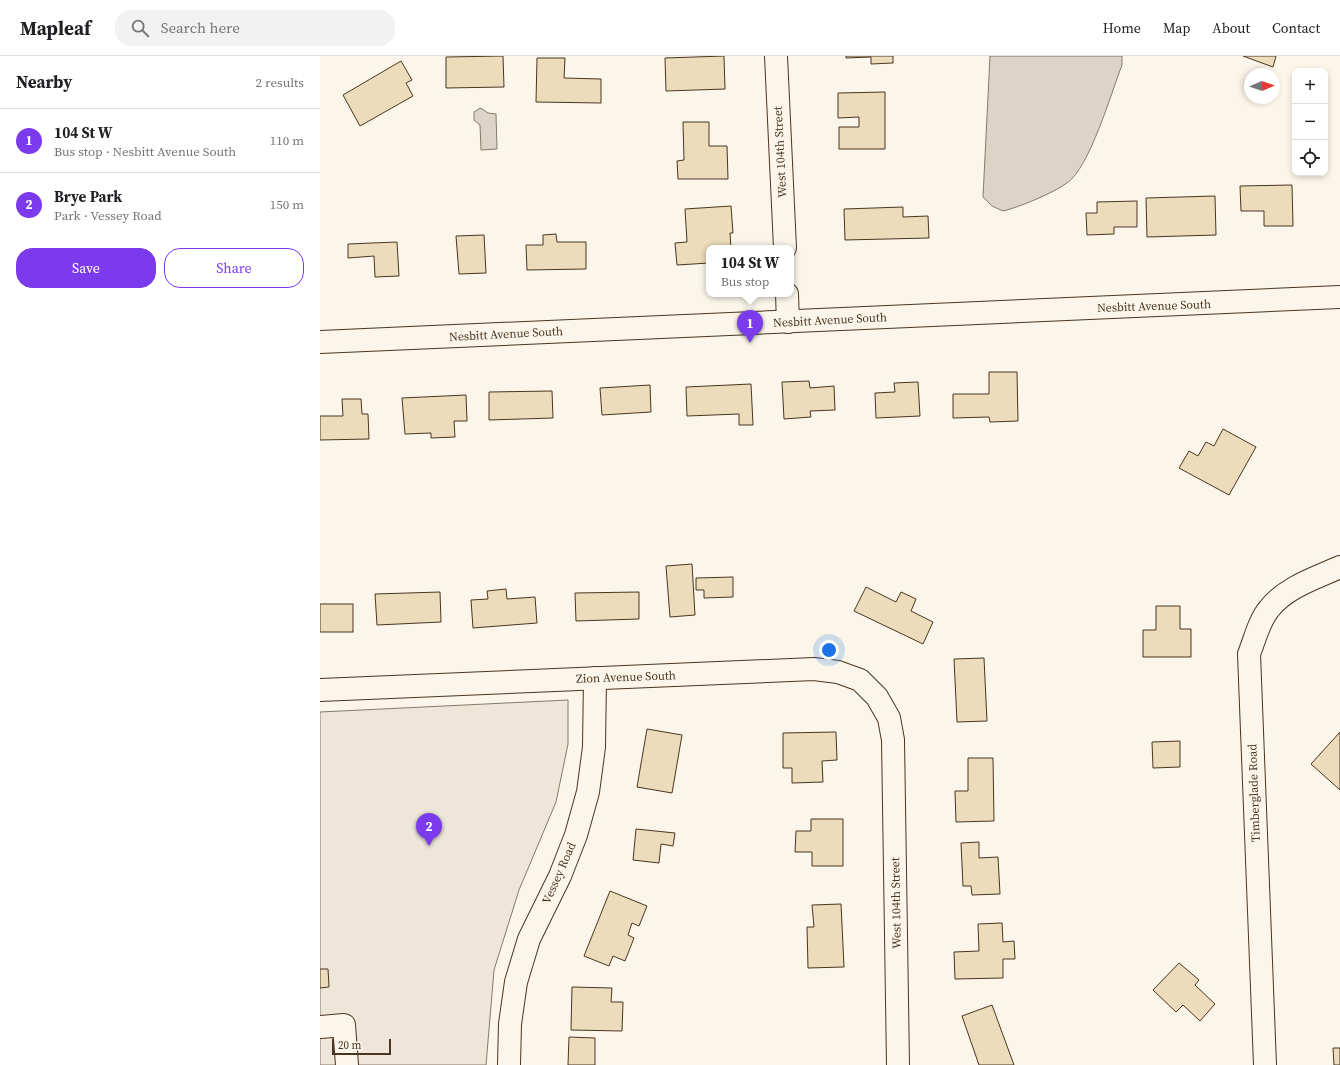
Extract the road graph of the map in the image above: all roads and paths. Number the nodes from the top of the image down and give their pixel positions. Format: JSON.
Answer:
{"nodes":[{"id":1,"x":776,"y":56,"type":"edge"},
{"id":2,"x":785,"y":245,"type":"edge"},
{"id":3,"x":787,"y":297,"type":"edge"},
{"id":4,"x":1340,"y":298,"type":"edge"},
{"id":5,"x":788,"y":322,"type":"junction"},
{"id":6,"x":320,"y":342,"type":"edge"},
{"id":7,"x":1340,"y":567,"type":"edge"},
{"id":8,"x":595,"y":678,"type":"junction"},
{"id":9,"x":320,"y":690,"type":"edge"},
{"id":10,"x":893,"y":740,"type":"joint"},
{"id":11,"x":320,"y":1027,"type":"edge"},
{"id":12,"x":347,"y":1065,"type":"edge"},
{"id":13,"x":509,"y":1065,"type":"edge"},
{"id":14,"x":898,"y":1065,"type":"edge"},
{"id":15,"x":1266,"y":1065,"type":"edge"}],
"edges":[{"from":1,"to":2,"type":"street","name":"West 104th Street"},
{"from":3,"to":5,"type":"street"},
{"from":4,"to":5,"type":"street","name":"Nesbitt Avenue South"},
{"from":5,"to":6,"type":"street","name":"Nesbitt Avenue South"},
{"from":7,"to":15,"type":"street","name":"Timberglade Road"},
{"from":8,"to":9,"type":"street","name":"Zion Avenue South"},
{"from":8,"to":10,"type":"street","name":"Zion Avenue South"},
{"from":8,"to":13,"type":"street","name":"Vessey Road"},
{"from":10,"to":14,"type":"street","name":"West 104th Street"},
{"from":11,"to":12,"type":"street"}]}
